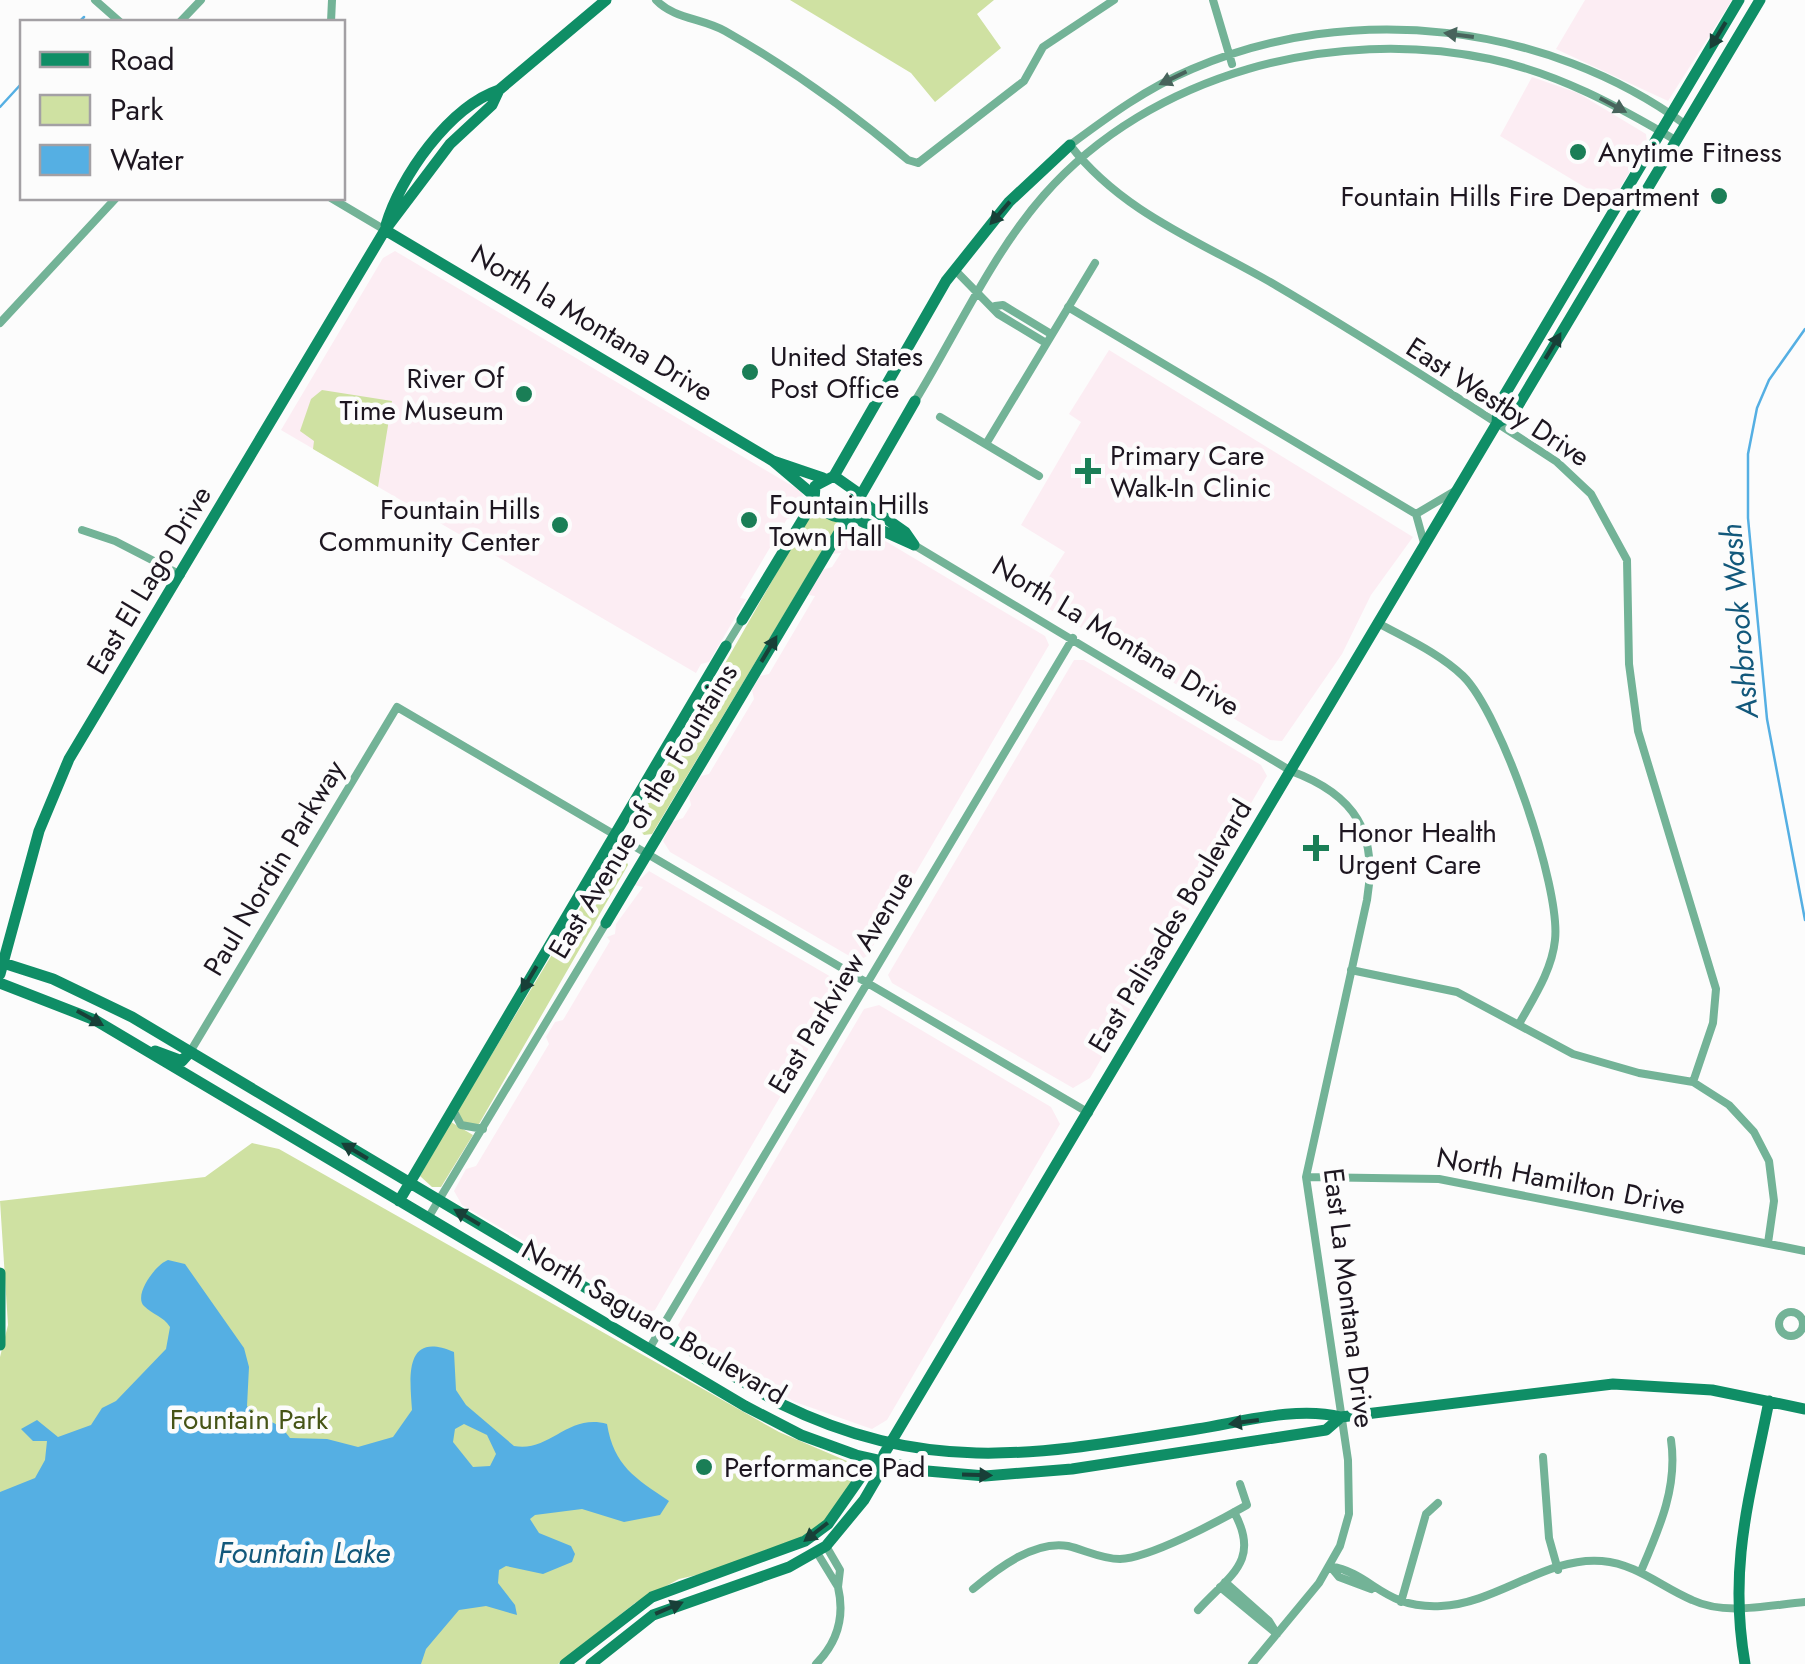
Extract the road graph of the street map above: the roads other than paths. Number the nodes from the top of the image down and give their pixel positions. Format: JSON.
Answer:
{"nodes":[{"id":1,"x":95,"y":0,"type":"edge"},
{"id":2,"x":201,"y":0,"type":"edge"},
{"id":3,"x":606,"y":0,"type":"edge"},
{"id":4,"x":656,"y":0,"type":"edge"},
{"id":5,"x":676,"y":0,"type":"edge"},
{"id":6,"x":1114,"y":0,"type":"edge"},
{"id":7,"x":1213,"y":0,"type":"edge"},
{"id":8,"x":1739,"y":0,"type":"edge"},
{"id":9,"x":1760,"y":0,"type":"edge"},
{"id":10,"x":681,"y":13,"type":"junction"},
{"id":11,"x":118,"y":20,"type":"edge"},
{"id":12,"x":182,"y":20,"type":"edge"},
{"id":13,"x":1380,"y":30,"type":"junction"},
{"id":14,"x":1379,"y":50,"type":"junction"},
{"id":15,"x":1231,"y":60,"type":"junction"},
{"id":16,"x":1670,"y":114,"type":"junction"},
{"id":17,"x":1686,"y":126,"type":"junction"},
{"id":18,"x":1661,"y":132,"type":"junction"},
{"id":19,"x":1677,"y":141,"type":"junction"},
{"id":20,"x":1070,"y":145,"type":"junction"},
{"id":21,"x":1082,"y":160,"type":"junction"},
{"id":22,"x":114,"y":200,"type":"edge"},
{"id":23,"x":334,"y":200,"type":"edge"},
{"id":24,"x":385,"y":230,"type":"junction"},
{"id":25,"x":1095,"y":263,"type":"dead end"},
{"id":26,"x":955,"y":270,"type":"junction"},
{"id":27,"x":979,"y":294,"type":"junction"},
{"id":28,"x":1068,"y":307,"type":"junction"},
{"id":29,"x":0,"y":323,"type":"edge"},
{"id":30,"x":1048,"y":338,"type":"junction"},
{"id":31,"x":915,"y":401,"type":"joint"},
{"id":32,"x":940,"y":417,"type":"dead end"},
{"id":33,"x":1497,"y":423,"type":"junction"},
{"id":34,"x":986,"y":444,"type":"junction"},
{"id":35,"x":773,"y":461,"type":"junction"},
{"id":36,"x":1039,"y":476,"type":"dead end"},
{"id":37,"x":828,"y":477,"type":"junction"},
{"id":38,"x":1458,"y":489,"type":"junction"},
{"id":39,"x":814,"y":498,"type":"junction"},
{"id":40,"x":861,"y":498,"type":"junction"},
{"id":41,"x":1416,"y":514,"type":"junction"},
{"id":42,"x":849,"y":518,"type":"junction"},
{"id":43,"x":82,"y":530,"type":"dead end"},
{"id":44,"x":914,"y":545,"type":"junction"},
{"id":45,"x":1425,"y":546,"type":"junction"},
{"id":46,"x":181,"y":575,"type":"junction"},
{"id":47,"x":742,"y":620,"type":"joint"},
{"id":48,"x":1378,"y":624,"type":"junction"},
{"id":49,"x":1073,"y":638,"type":"junction"},
{"id":50,"x":726,"y":646,"type":"joint"},
{"id":51,"x":1291,"y":771,"type":"junction"},
{"id":52,"x":616,"y":835,"type":"junction"},
{"id":53,"x":647,"y":854,"type":"junction"},
{"id":54,"x":606,"y":922,"type":"joint"},
{"id":55,"x":1,"y":966,"type":"edge"},
{"id":56,"x":1351,"y":970,"type":"junction"},
{"id":57,"x":867,"y":982,"type":"junction"},
{"id":58,"x":0,"y":986,"type":"edge"},
{"id":59,"x":0,"y":1000,"type":"edge"},
{"id":60,"x":1519,"y":1024,"type":"junction"},
{"id":61,"x":142,"y":1047,"type":"junction"},
{"id":62,"x":190,"y":1052,"type":"junction"},
{"id":63,"x":1692,"y":1082,"type":"junction"},
{"id":64,"x":453,"y":1106,"type":"junction"},
{"id":65,"x":1089,"y":1114,"type":"junction"},
{"id":66,"x":483,"y":1128,"type":"junction"},
{"id":67,"x":1306,"y":1177,"type":"junction"},
{"id":68,"x":409,"y":1184,"type":"junction"},
{"id":69,"x":439,"y":1200,"type":"junction"},
{"id":70,"x":399,"y":1201,"type":"junction"},
{"id":71,"x":428,"y":1218,"type":"junction"},
{"id":72,"x":1768,"y":1243,"type":"junction"},
{"id":73,"x":1805,"y":1251,"type":"edge"},
{"id":74,"x":0,"y":1273,"type":"edge"},
{"id":75,"x":659,"y":1331,"type":"junction"},
{"id":76,"x":0,"y":1344,"type":"edge"},
{"id":77,"x":648,"y":1349,"type":"junction"},
{"id":78,"x":1769,"y":1401,"type":"junction"},
{"id":79,"x":1805,"y":1408,"type":"edge"},
{"id":80,"x":1340,"y":1417,"type":"junction"},
{"id":81,"x":1671,"y":1440,"type":"dead end"},
{"id":82,"x":885,"y":1453,"type":"junction"},
{"id":83,"x":1543,"y":1457,"type":"dead end"},
{"id":84,"x":1240,"y":1484,"type":"dead end"},
{"id":85,"x":1438,"y":1503,"type":"dead end"},
{"id":86,"x":1234,"y":1512,"type":"junction"},
{"id":87,"x":821,"y":1549,"type":"junction"},
{"id":88,"x":1330,"y":1566,"type":"junction"},
{"id":89,"x":1558,"y":1570,"type":"junction"},
{"id":90,"x":1641,"y":1571,"type":"junction"},
{"id":91,"x":1223,"y":1584,"type":"junction"},
{"id":92,"x":972,"y":1589,"type":"dead end"},
{"id":93,"x":1400,"y":1602,"type":"junction"},
{"id":94,"x":1805,"y":1602,"type":"edge"},
{"id":95,"x":1737,"y":1608,"type":"junction"},
{"id":96,"x":1198,"y":1610,"type":"dead end"},
{"id":97,"x":1276,"y":1634,"type":"junction"},
{"id":98,"x":565,"y":1664,"type":"edge"},
{"id":99,"x":590,"y":1664,"type":"edge"},
{"id":100,"x":816,"y":1664,"type":"edge"},
{"id":101,"x":1252,"y":1664,"type":"edge"},
{"id":102,"x":1745,"y":1664,"type":"edge"}],
"edges":[{"from":1,"to":11,"type":"street"},
{"from":2,"to":12,"type":"street"},
{"from":3,"to":24,"type":"street","name":"East El Lago Drive"},
{"from":4,"to":10,"type":"street"},
{"from":5,"to":10,"type":"street"},
{"from":6,"to":10,"type":"street"},
{"from":7,"to":15,"type":"street"},
{"from":8,"to":16,"type":"street","name":"East Palisades Boulevard","one_way":true},
{"from":9,"to":17,"type":"street","name":"East Palisades Boulevard"},
{"from":13,"to":14,"type":"street"},
{"from":13,"to":15,"type":"street"},
{"from":16,"to":13,"type":"street","one_way":true},
{"from":14,"to":18,"type":"street","one_way":true},
{"from":14,"to":21,"type":"street"},
{"from":15,"to":20,"type":"street","one_way":true},
{"from":16,"to":17,"type":"street"},
{"from":16,"to":18,"type":"street","name":"East Palisades Boulevard"},
{"from":17,"to":19,"type":"street","name":"East Palisades Boulevard"},
{"from":18,"to":19,"type":"street"},
{"from":18,"to":33,"type":"street","name":"East Palisades Boulevard"},
{"from":33,"to":19,"type":"street","name":"East Palisades Boulevard","one_way":true},
{"from":20,"to":21,"type":"street","name":"East Westby Drive"},
{"from":20,"to":26,"type":"street","one_way":true},
{"from":21,"to":27,"type":"street"},
{"from":21,"to":33,"type":"street","name":"East Westby Drive"},
{"from":22,"to":29,"type":"street"},
{"from":23,"to":24,"type":"street"},
{"from":24,"to":35,"type":"street","name":"North la Montana Drive"},
{"from":24,"to":46,"type":"street","name":"East El Lago Drive"},
{"from":25,"to":28,"type":"street"},
{"from":26,"to":27,"type":"street"},
{"from":26,"to":37,"type":"street"},
{"from":27,"to":30,"type":"street"},
{"from":27,"to":31,"type":"street"},
{"from":28,"to":30,"type":"street"},
{"from":28,"to":41,"type":"street"},
{"from":30,"to":34,"type":"street"},
{"from":31,"to":40,"type":"street"},
{"from":32,"to":34,"type":"street"},
{"from":33,"to":38,"type":"street","name":"East Palisades Boulevard"},
{"from":33,"to":63,"type":"street","name":"East Westby Drive"},
{"from":34,"to":36,"type":"street"},
{"from":35,"to":37,"type":"street"},
{"from":35,"to":39,"type":"street"},
{"from":37,"to":39,"type":"street","name":"East Avenue of the Fountains"},
{"from":37,"to":40,"type":"street","name":"North La Montana Drive"},
{"from":38,"to":41,"type":"street"},
{"from":38,"to":45,"type":"street","name":"East Palisades Boulevard"},
{"from":39,"to":42,"type":"street","name":"North La Montana Drive"},
{"from":39,"to":47,"type":"street","name":"East Avenue of the Fountains"},
{"from":40,"to":42,"type":"street","name":"East Avenue of the Fountains"},
{"from":40,"to":44,"type":"street","name":"North La Montana Drive"},
{"from":41,"to":45,"type":"street"},
{"from":42,"to":44,"type":"street","name":"North La Montana Drive"},
{"from":53,"to":42,"type":"street","name":"East Avenue of the Fountains","one_way":true},
{"from":43,"to":46,"type":"street"},
{"from":44,"to":49,"type":"street","name":"North La Montana Drive"},
{"from":45,"to":48,"type":"street","name":"East Palisades Boulevard"},
{"from":46,"to":55,"type":"street","name":"East El Lago Drive"},
{"from":47,"to":50,"type":"street","name":"East Avenue of the Fountains"},
{"from":48,"to":51,"type":"street","name":"East Palisades Boulevard"},
{"from":48,"to":60,"type":"street"},
{"from":49,"to":51,"type":"street","name":"North La Montana Drive"},
{"from":49,"to":57,"type":"street","name":"East Parkview Avenue"},
{"from":50,"to":52,"type":"street","name":"East Avenue of the Fountains"},
{"from":51,"to":56,"type":"street","name":"East La Montana Drive"},
{"from":51,"to":65,"type":"street","name":"East Palisades Boulevard"},
{"from":52,"to":53,"type":"street"},
{"from":52,"to":62,"type":"street","name":"Paul Nordin Parkway"},
{"from":52,"to":64,"type":"street","name":"East Avenue of the Fountains","one_way":true},
{"from":53,"to":54,"type":"street","name":"East Avenue of the Fountains"},
{"from":53,"to":57,"type":"street"},
{"from":54,"to":66,"type":"street","name":"East Avenue of the Fountains"},
{"from":55,"to":62,"type":"street","name":"North Saguaro Boulevard"},
{"from":56,"to":60,"type":"street"},
{"from":56,"to":67,"type":"street","name":"East La Montana Drive"},
{"from":57,"to":65,"type":"street"},
{"from":57,"to":75,"type":"street","name":"East Parkview Avenue"},
{"from":58,"to":59,"type":"street"},
{"from":58,"to":61,"type":"street","name":"North Saguaro Boulevard","one_way":true},
{"from":60,"to":63,"type":"street"},
{"from":61,"to":62,"type":"street"},
{"from":61,"to":70,"type":"street","name":"North Saguaro Boulevard"},
{"from":68,"to":62,"type":"street","name":"North Saguaro Boulevard","one_way":true},
{"from":63,"to":72,"type":"street"},
{"from":64,"to":66,"type":"street"},
{"from":64,"to":68,"type":"street","name":"East Avenue of the Fountains"},
{"from":65,"to":82,"type":"street","name":"East Palisades Boulevard"},
{"from":66,"to":69,"type":"street","name":"East Avenue of the Fountains"},
{"from":67,"to":72,"type":"street","name":"North Hamilton Drive"},
{"from":67,"to":80,"type":"street","name":"East La Montana Drive"},
{"from":68,"to":69,"type":"street","name":"North Saguaro Boulevard"},
{"from":68,"to":70,"type":"street","name":"East Avenue of the Fountains"},
{"from":69,"to":71,"type":"street","name":"East Avenue of the Fountains"},
{"from":75,"to":69,"type":"street","name":"North Saguaro Boulevard","one_way":true},
{"from":70,"to":71,"type":"street","name":"North Saguaro Boulevard"},
{"from":71,"to":77,"type":"street","name":"North Saguaro Boulevard"},
{"from":72,"to":73,"type":"street","name":"North Hamilton Drive"},
{"from":74,"to":76,"type":"street"},
{"from":75,"to":77,"type":"street","name":"East Parkview Avenue"},
{"from":75,"to":82,"type":"street","name":"North Saguaro Boulevard"},
{"from":77,"to":82,"type":"street","name":"North Saguaro Boulevard"},
{"from":78,"to":79,"type":"street","name":"North Saguaro Boulevard"},
{"from":78,"to":80,"type":"street","name":"North Saguaro Boulevard"},
{"from":78,"to":95,"type":"street"},
{"from":80,"to":82,"type":"street","name":"North Saguaro Boulevard","one_way":true},
{"from":82,"to":80,"type":"street","name":"North Saguaro Boulevard","one_way":true},
{"from":80,"to":88,"type":"street","name":"East La Montana Drive"},
{"from":81,"to":90,"type":"street"},
{"from":82,"to":87,"type":"street"},
{"from":82,"to":98,"type":"street","one_way":true},
{"from":83,"to":89,"type":"street"},
{"from":84,"to":86,"type":"street"},
{"from":85,"to":93,"type":"street"},
{"from":86,"to":91,"type":"street"},
{"from":86,"to":92,"type":"street"},
{"from":99,"to":87,"type":"street","one_way":true},
{"from":87,"to":100,"type":"street"},
{"from":88,"to":93,"type":"street"},
{"from":88,"to":97,"type":"street","name":"East La Montana Drive"},
{"from":89,"to":90,"type":"street"},
{"from":89,"to":93,"type":"street"},
{"from":90,"to":95,"type":"street"},
{"from":91,"to":96,"type":"street"},
{"from":91,"to":97,"type":"street"},
{"from":94,"to":95,"type":"street"},
{"from":95,"to":102,"type":"street"},
{"from":97,"to":101,"type":"street","name":"East La Montana Drive"}]}
